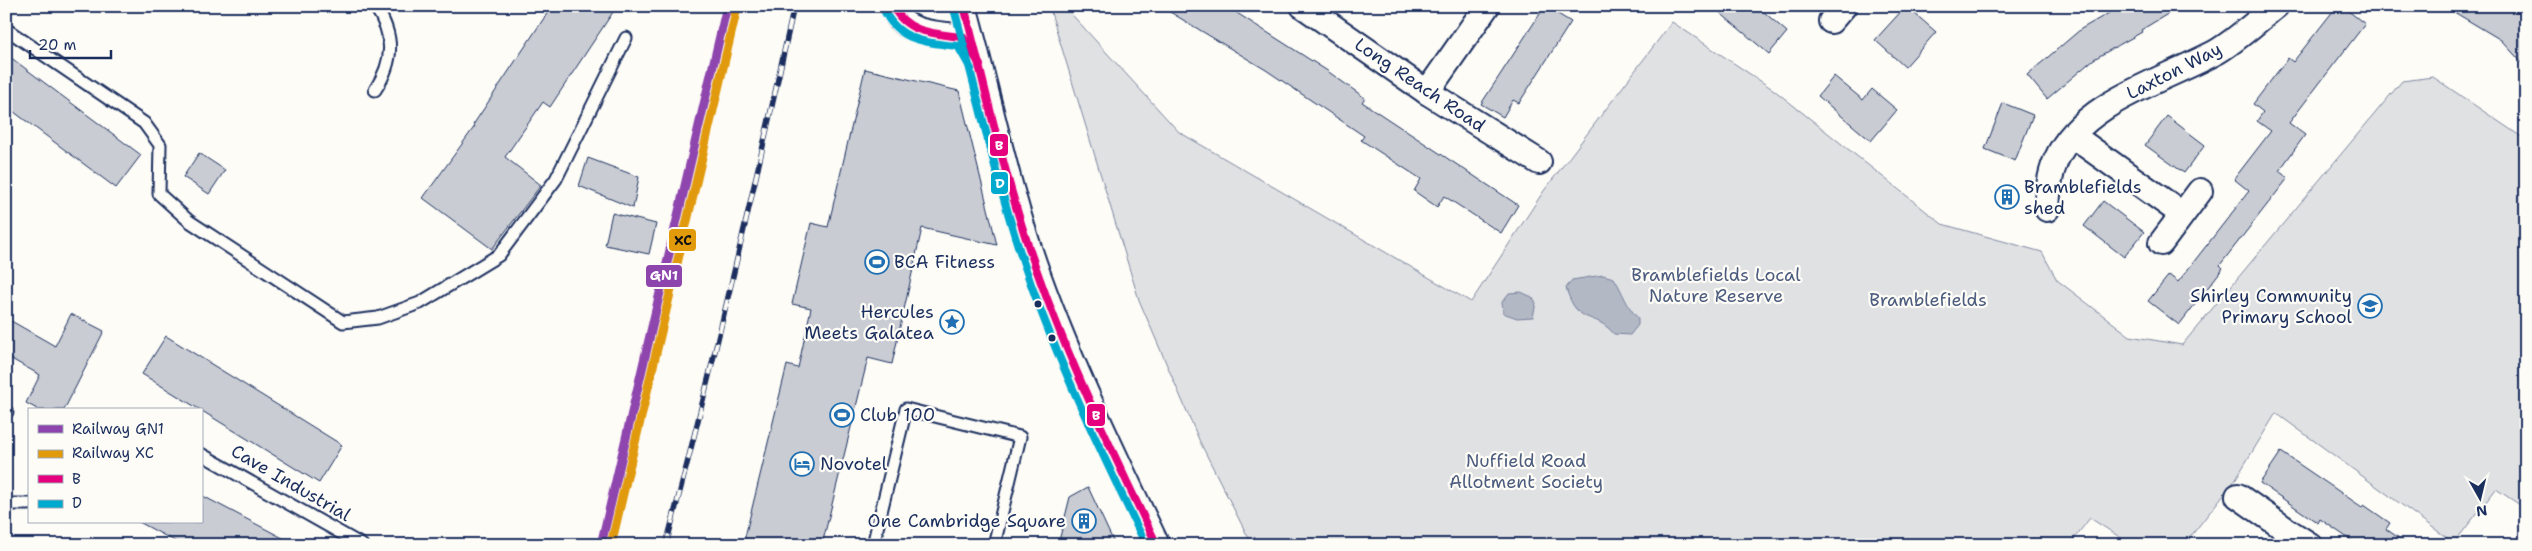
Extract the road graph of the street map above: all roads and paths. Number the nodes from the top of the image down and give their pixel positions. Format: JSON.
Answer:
{"nodes":[{"id":1,"x":375,"y":6,"type":"edge"},
{"id":2,"x":893,"y":6,"type":"edge"},
{"id":3,"x":959,"y":6,"type":"edge"},
{"id":4,"x":964,"y":6,"type":"edge"},
{"id":5,"x":1303,"y":6,"type":"edge"},
{"id":6,"x":1487,"y":6,"type":"edge"},
{"id":7,"x":2276,"y":6,"type":"edge"},
{"id":8,"x":6,"y":29,"type":"edge"},
{"id":9,"x":930,"y":32,"type":"junction"},
{"id":10,"x":626,"y":38,"type":"dead end"},
{"id":11,"x":980,"y":65,"type":"junction"},
{"id":12,"x":375,"y":90,"type":"dead end"},
{"id":13,"x":1427,"y":92,"type":"junction"},
{"id":14,"x":2073,"y":136,"type":"junction"},
{"id":15,"x":1539,"y":162,"type":"dead end"},
{"id":16,"x":2200,"y":190,"type":"dead end"},
{"id":17,"x":2047,"y":209,"type":"dead end"},
{"id":18,"x":2182,"y":214,"type":"junction"},
{"id":19,"x":2160,"y":243,"type":"dead end"},
{"id":20,"x":202,"y":455,"type":"edge"},
{"id":21,"x":2238,"y":496,"type":"dead end"},
{"id":22,"x":6,"y":504,"type":"edge"},
{"id":23,"x":28,"y":504,"type":"edge"},
{"id":24,"x":2286,"y":538,"type":"edge"},
{"id":25,"x":362,"y":545,"type":"edge"},
{"id":26,"x":874,"y":545,"type":"edge"},
{"id":27,"x":994,"y":545,"type":"edge"},
{"id":28,"x":1157,"y":545,"type":"edge"},
{"id":29,"x":2310,"y":545,"type":"edge"}],
"edges":[{"from":1,"to":12,"type":"lane"},
{"from":2,"to":9,"type":"street"},
{"from":3,"to":9,"type":"street"},
{"from":4,"to":11,"type":"street"},
{"from":5,"to":13,"type":"street","name":"Long Reach Road"},
{"from":6,"to":13,"type":"street"},
{"from":7,"to":14,"type":"street","name":"Laxton Way"},
{"from":8,"to":10,"type":"lane"},
{"from":9,"to":11,"type":"street"},
{"from":11,"to":28,"type":"street"},
{"from":13,"to":15,"type":"street","name":"Long Reach Road"},
{"from":14,"to":17,"type":"street","name":"Laxton Way"},
{"from":14,"to":18,"type":"street"},
{"from":16,"to":18,"type":"street"},
{"from":18,"to":19,"type":"street"},
{"from":20,"to":25,"type":"lane","name":"Cave Industrial"},
{"from":21,"to":24,"type":"street"},
{"from":22,"to":23,"type":"lane"},
{"from":24,"to":29,"type":"street"},
{"from":26,"to":27,"type":"lane"}]}
